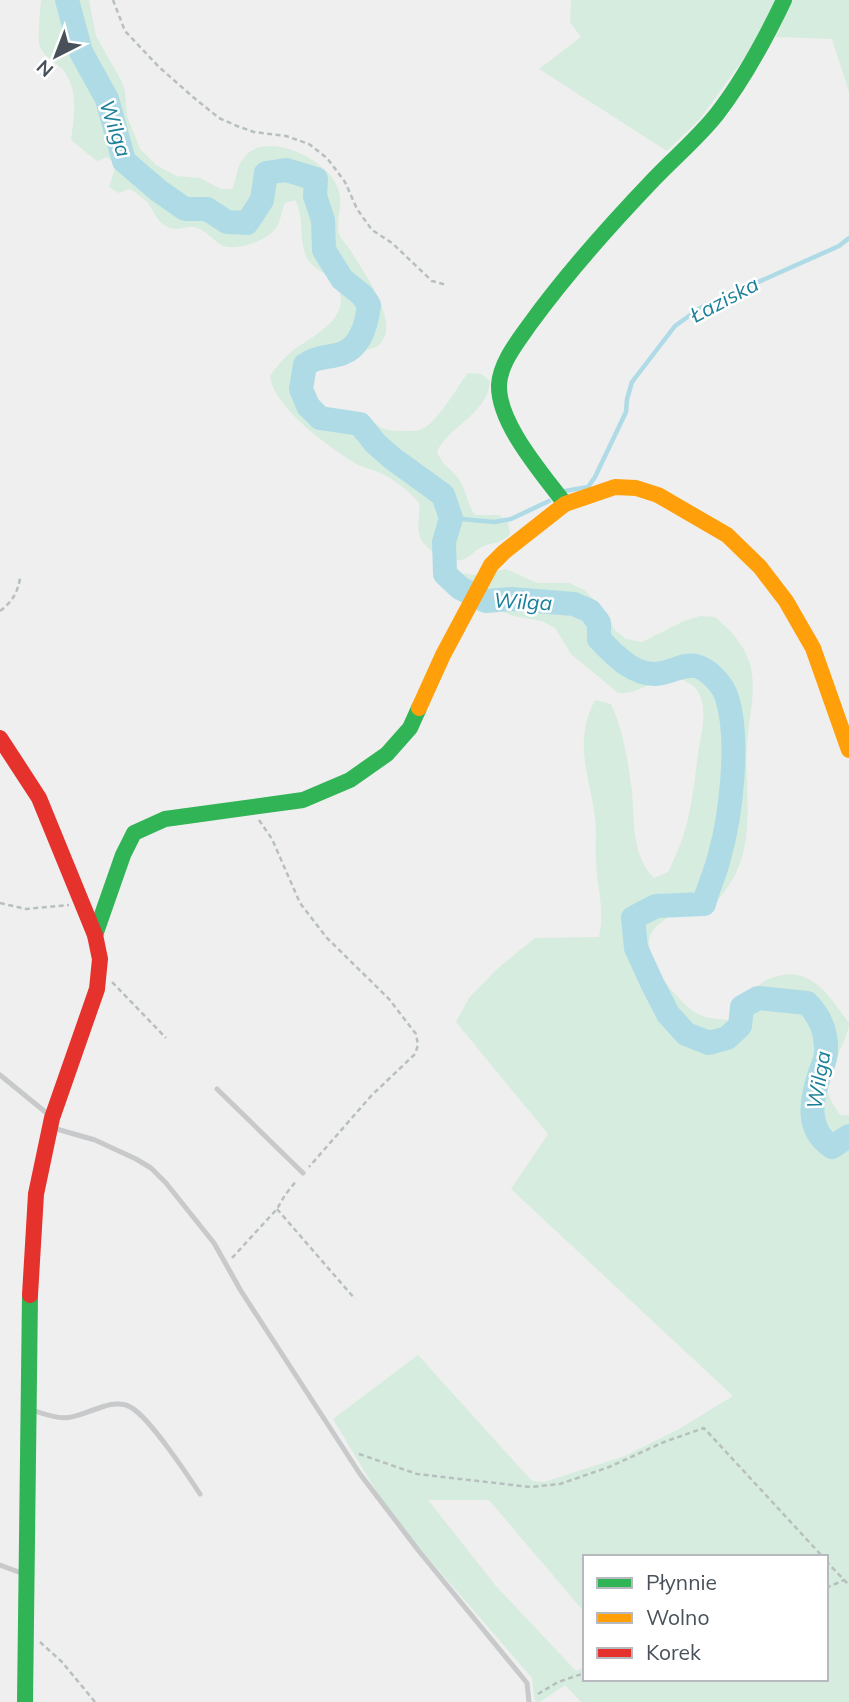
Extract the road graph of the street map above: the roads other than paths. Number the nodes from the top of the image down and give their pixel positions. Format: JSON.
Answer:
{"nodes":[{"id":1,"x":784,"y":0,"type":"edge"},
{"id":2,"x":565,"y":504,"type":"junction"},
{"id":3,"x":0,"y":738,"type":"edge"},
{"id":4,"x":849,"y":750,"type":"edge"},
{"id":5,"x":96,"y":935,"type":"junction"},
{"id":6,"x":0,"y":1075,"type":"edge"},
{"id":7,"x":217,"y":1089,"type":"dead end"},
{"id":8,"x":51,"y":1123,"type":"junction"},
{"id":9,"x":303,"y":1173,"type":"road end"},
{"id":10,"x":29,"y":1409,"type":"junction"},
{"id":11,"x":200,"y":1494,"type":"dead end"},
{"id":12,"x":0,"y":1565,"type":"edge"},
{"id":13,"x":27,"y":1575,"type":"junction"},
{"id":14,"x":529,"y":1701,"type":"edge"},
{"id":15,"x":25,"y":1702,"type":"edge"}],
"edges":[{"from":1,"to":2,"type":"street"},
{"from":2,"to":4,"type":"street"},
{"from":2,"to":5,"type":"street"},
{"from":3,"to":5,"type":"street"},
{"from":5,"to":8,"type":"street"},
{"from":6,"to":8,"type":"lane"},
{"from":7,"to":9,"type":"lane"},
{"from":8,"to":10,"type":"street"},
{"from":8,"to":14,"type":"lane"},
{"from":10,"to":11,"type":"lane"},
{"from":10,"to":13,"type":"street"},
{"from":12,"to":13,"type":"lane"},
{"from":13,"to":15,"type":"street"}]}
